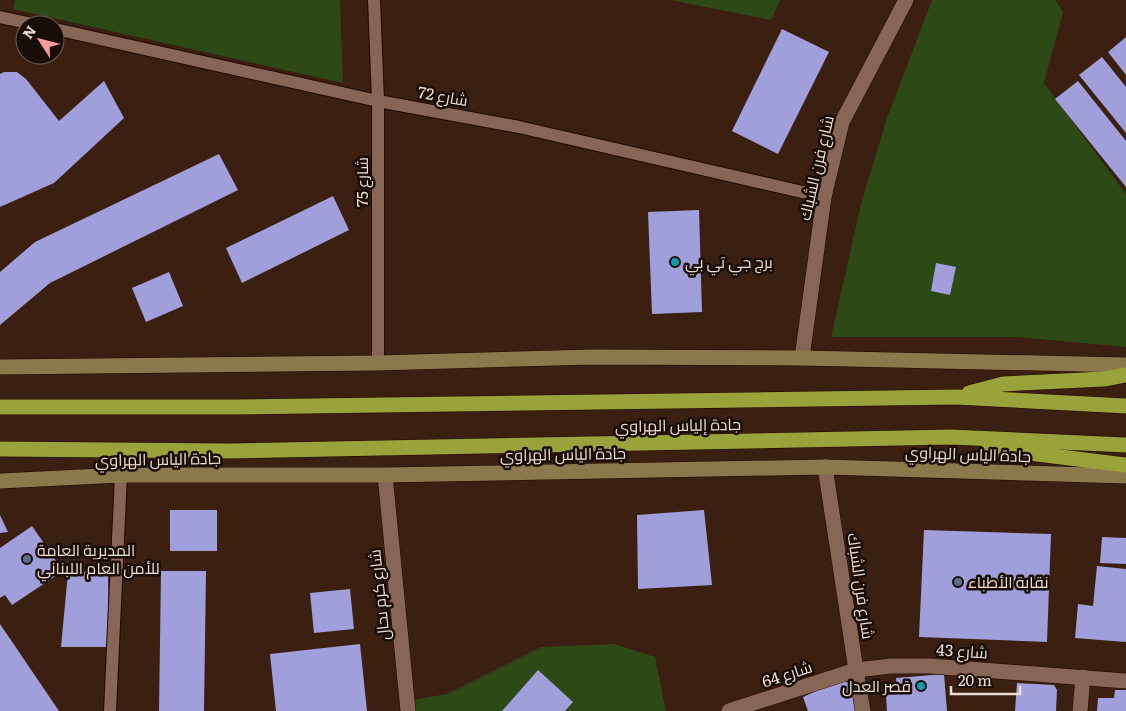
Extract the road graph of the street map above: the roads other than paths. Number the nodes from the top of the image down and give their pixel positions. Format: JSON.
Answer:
{"nodes":[{"id":1,"x":374,"y":0,"type":"edge"},
{"id":2,"x":906,"y":0,"type":"edge"},
{"id":3,"x":0,"y":17,"type":"edge"},
{"id":4,"x":15,"y":20,"type":"edge"},
{"id":5,"x":65,"y":31,"type":"edge"},
{"id":6,"x":378,"y":101,"type":"junction"},
{"id":7,"x":824,"y":197,"type":"junction"},
{"id":8,"x":802,"y":358,"type":"junction"},
{"id":9,"x":378,"y":363,"type":"junction"},
{"id":10,"x":1126,"y":365,"type":"edge"},
{"id":11,"x":0,"y":367,"type":"edge"},
{"id":12,"x":1126,"y":375,"type":"edge"},
{"id":13,"x":956,"y":397,"type":"junction"},
{"id":14,"x":0,"y":406,"type":"edge"},
{"id":15,"x":1126,"y":406,"type":"edge"},
{"id":16,"x":951,"y":437,"type":"junction"},
{"id":17,"x":1126,"y":445,"type":"edge"},
{"id":18,"x":0,"y":449,"type":"edge"},
{"id":19,"x":231,"y":450,"type":"joint"},
{"id":20,"x":1126,"y":465,"type":"edge"},
{"id":21,"x":825,"y":467,"type":"junction"},
{"id":22,"x":121,"y":475,"type":"junction"},
{"id":23,"x":385,"y":475,"type":"junction"},
{"id":24,"x":1126,"y":476,"type":"edge"},
{"id":25,"x":0,"y":481,"type":"edge"},
{"id":26,"x":856,"y":670,"type":"junction"},
{"id":27,"x":1082,"y":677,"type":"junction"},
{"id":28,"x":1126,"y":681,"type":"edge"},
{"id":29,"x":110,"y":711,"type":"edge"},
{"id":30,"x":408,"y":711,"type":"edge"},
{"id":31,"x":729,"y":711,"type":"edge"},
{"id":32,"x":864,"y":711,"type":"edge"},
{"id":33,"x":1080,"y":711,"type":"edge"}],
"edges":[{"from":1,"to":6,"type":"lane","name":"شارع 75"},
{"from":2,"to":7,"type":"street","name":"شارع فرن الشباك"},
{"from":3,"to":4,"type":"lane"},
{"from":5,"to":6,"type":"lane","name":"شارع 72"},
{"from":6,"to":7,"type":"lane","name":"شارع 72"},
{"from":6,"to":9,"type":"lane","name":"شارع 75"},
{"from":7,"to":8,"type":"street","name":"شارع فرن الشباك"},
{"from":8,"to":9,"type":"street"},
{"from":8,"to":10,"type":"street"},
{"from":9,"to":11,"type":"street"},
{"from":12,"to":13,"type":"highway"},
{"from":13,"to":14,"type":"highway","name":"جادة إلياس الهراوي"},
{"from":13,"to":15,"type":"highway","name":"جادة إلياس الهراوي"},
{"from":16,"to":17,"type":"highway","name":"جادة إلياس الهراوي"},
{"from":16,"to":19,"type":"highway","name":"جادة إلياس الهراوي"},
{"from":16,"to":20,"type":"highway"},
{"from":18,"to":19,"type":"highway","name":"جادة الياس الهراوي"},
{"from":21,"to":23,"type":"street","name":"جادة الياس الهراوي"},
{"from":21,"to":24,"type":"street","name":"جادة الياس الهراوي"},
{"from":21,"to":26,"type":"street","name":"شارع فرن الشباك"},
{"from":22,"to":23,"type":"street","name":"جادة الياس الهراوي"},
{"from":22,"to":25,"type":"street","name":"جادة الياس الهراوي"},
{"from":22,"to":29,"type":"lane"},
{"from":23,"to":30,"type":"street","name":"شارع كرم ىحال"},
{"from":26,"to":27,"type":"street","name":"شارع 43"},
{"from":26,"to":31,"type":"street","name":"شارع 64"},
{"from":26,"to":32,"type":"street","name":"شارع فرن الشباك"},
{"from":27,"to":28,"type":"street","name":"شارع 43"},
{"from":27,"to":33,"type":"street"}]}
